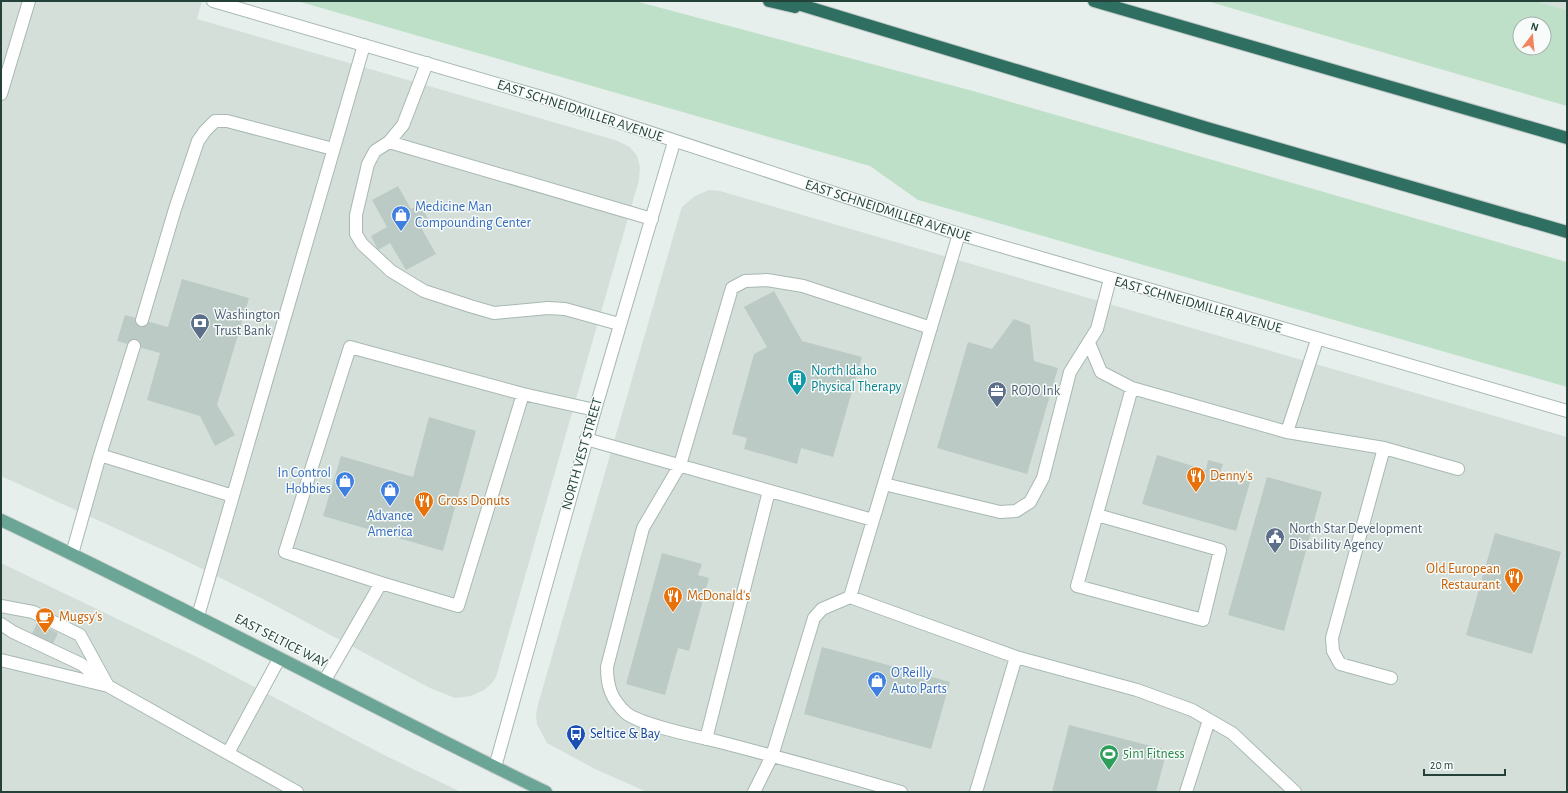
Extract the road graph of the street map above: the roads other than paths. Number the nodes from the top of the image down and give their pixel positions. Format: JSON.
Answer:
{"nodes":[{"id":1,"x":29,"y":1,"type":"edge"},
{"id":2,"x":212,"y":1,"type":"edge"},
{"id":3,"x":769,"y":1,"type":"edge"},
{"id":4,"x":788,"y":1,"type":"edge"},
{"id":5,"x":1094,"y":1,"type":"edge"},
{"id":6,"x":864,"y":22,"type":"junction"},
{"id":7,"x":364,"y":45,"type":"junction"},
{"id":8,"x":427,"y":63,"type":"junction"},
{"id":9,"x":1,"y":94,"type":"edge"},
{"id":10,"x":1567,"y":138,"type":"edge"},
{"id":11,"x":389,"y":142,"type":"junction"},
{"id":12,"x":674,"y":142,"type":"junction"},
{"id":13,"x":333,"y":149,"type":"junction"},
{"id":14,"x":652,"y":220,"type":"junction"},
{"id":15,"x":1567,"y":232,"type":"edge"},
{"id":16,"x":959,"y":234,"type":"junction"},
{"id":17,"x":1110,"y":279,"type":"junction"},
{"id":18,"x":142,"y":320,"type":"dead end"},
{"id":19,"x":619,"y":324,"type":"junction"},
{"id":20,"x":931,"y":328,"type":"junction"},
{"id":21,"x":1317,"y":340,"type":"junction"},
{"id":22,"x":1089,"y":343,"type":"junction"},
{"id":23,"x":134,"y":346,"type":"dead end"},
{"id":24,"x":1132,"y":388,"type":"junction"},
{"id":25,"x":523,"y":394,"type":"junction"},
{"id":26,"x":594,"y":410,"type":"junction"},
{"id":27,"x":1567,"y":411,"type":"edge"},
{"id":28,"x":1287,"y":432,"type":"junction"},
{"id":29,"x":586,"y":439,"type":"junction"},
{"id":30,"x":1384,"y":448,"type":"junction"},
{"id":31,"x":100,"y":455,"type":"junction"},
{"id":32,"x":680,"y":465,"type":"junction"},
{"id":33,"x":1458,"y":469,"type":"dead end"},
{"id":34,"x":884,"y":484,"type":"junction"},
{"id":35,"x":769,"y":491,"type":"junction"},
{"id":36,"x":233,"y":496,"type":"junction"},
{"id":37,"x":1097,"y":514,"type":"junction"},
{"id":38,"x":1,"y":520,"type":"edge"},
{"id":39,"x":873,"y":520,"type":"junction"},
{"id":40,"x":72,"y":554,"type":"junction"},
{"id":41,"x":381,"y":583,"type":"junction"},
{"id":42,"x":850,"y":597,"type":"junction"},
{"id":43,"x":1,"y":606,"type":"edge"},
{"id":44,"x":198,"y":616,"type":"junction"},
{"id":45,"x":1,"y":624,"type":"edge"},
{"id":46,"x":1016,"y":657,"type":"junction"},
{"id":47,"x":279,"y":659,"type":"junction"},
{"id":48,"x":1,"y":660,"type":"edge"},
{"id":49,"x":1391,"y":678,"type":"dead end"},
{"id":50,"x":325,"y":680,"type":"junction"},
{"id":51,"x":108,"y":686,"type":"junction"},
{"id":52,"x":1209,"y":720,"type":"junction"},
{"id":53,"x":706,"y":739,"type":"junction"},
{"id":54,"x":228,"y":753,"type":"junction"},
{"id":55,"x":772,"y":756,"type":"junction"},
{"id":56,"x":495,"y":767,"type":"junction"},
{"id":57,"x":298,"y":792,"type":"edge"},
{"id":58,"x":546,"y":792,"type":"edge"},
{"id":59,"x":754,"y":792,"type":"edge"},
{"id":60,"x":901,"y":792,"type":"edge"},
{"id":61,"x":976,"y":792,"type":"edge"},
{"id":62,"x":1186,"y":792,"type":"edge"},
{"id":63,"x":1295,"y":792,"type":"edge"}],
"edges":[{"from":1,"to":9,"type":"street"},
{"from":2,"to":7,"type":"street","name":"EAST SCHNEIDMILLER AVENUE"},
{"from":3,"to":6,"type":"highway"},
{"from":4,"to":6,"type":"highway"},
{"from":5,"to":10,"type":"highway"},
{"from":6,"to":15,"type":"highway"},
{"from":7,"to":8,"type":"street","name":"EAST SCHNEIDMILLER AVENUE"},
{"from":7,"to":13,"type":"street"},
{"from":8,"to":11,"type":"street"},
{"from":8,"to":12,"type":"street","name":"EAST SCHNEIDMILLER AVENUE"},
{"from":11,"to":14,"type":"street"},
{"from":11,"to":19,"type":"street"},
{"from":12,"to":14,"type":"street","name":"NORTH VEST STREET"},
{"from":12,"to":16,"type":"street","name":"EAST SCHNEIDMILLER AVENUE"},
{"from":13,"to":18,"type":"street"},
{"from":13,"to":36,"type":"street"},
{"from":14,"to":19,"type":"street","name":"NORTH VEST STREET"},
{"from":16,"to":17,"type":"street","name":"EAST SCHNEIDMILLER AVENUE"},
{"from":16,"to":20,"type":"street"},
{"from":17,"to":21,"type":"street","name":"EAST SCHNEIDMILLER AVENUE"},
{"from":17,"to":22,"type":"street"},
{"from":19,"to":26,"type":"street","name":"NORTH VEST STREET"},
{"from":20,"to":32,"type":"street"},
{"from":20,"to":34,"type":"street"},
{"from":21,"to":27,"type":"street","name":"EAST SCHNEIDMILLER AVENUE"},
{"from":21,"to":28,"type":"street"},
{"from":22,"to":24,"type":"street"},
{"from":22,"to":34,"type":"street"},
{"from":23,"to":31,"type":"street"},
{"from":24,"to":28,"type":"street"},
{"from":24,"to":37,"type":"street"},
{"from":25,"to":26,"type":"street"},
{"from":25,"to":41,"type":"street"},
{"from":25,"to":41,"type":"street"},
{"from":26,"to":29,"type":"street","name":"NORTH VEST STREET"},
{"from":28,"to":30,"type":"street"},
{"from":29,"to":32,"type":"street"},
{"from":29,"to":56,"type":"street","name":"NORTH VEST STREET"},
{"from":30,"to":33,"type":"street"},
{"from":30,"to":49,"type":"street"},
{"from":31,"to":36,"type":"street"},
{"from":31,"to":40,"type":"street"},
{"from":32,"to":35,"type":"street"},
{"from":32,"to":53,"type":"street"},
{"from":34,"to":39,"type":"street"},
{"from":35,"to":39,"type":"street"},
{"from":35,"to":53,"type":"street"},
{"from":36,"to":44,"type":"street"},
{"from":37,"to":37,"type":"street"},
{"from":38,"to":40,"type":"main road","name":"EAST SELTICE WAY"},
{"from":39,"to":42,"type":"street"},
{"from":40,"to":44,"type":"main road","name":"EAST SELTICE WAY"},
{"from":41,"to":50,"type":"street"},
{"from":42,"to":46,"type":"street"},
{"from":42,"to":55,"type":"street"},
{"from":43,"to":51,"type":"street"},
{"from":44,"to":47,"type":"main road","name":"EAST SELTICE WAY"},
{"from":45,"to":51,"type":"street"},
{"from":46,"to":52,"type":"street"},
{"from":46,"to":61,"type":"street"},
{"from":47,"to":50,"type":"main road","name":"EAST SELTICE WAY"},
{"from":47,"to":54,"type":"street"},
{"from":48,"to":51,"type":"street"},
{"from":50,"to":56,"type":"main road","name":"EAST SELTICE WAY"},
{"from":51,"to":54,"type":"street"},
{"from":52,"to":62,"type":"street"},
{"from":52,"to":63,"type":"street"},
{"from":53,"to":55,"type":"street"},
{"from":54,"to":57,"type":"street"},
{"from":55,"to":59,"type":"street"},
{"from":55,"to":60,"type":"street"},
{"from":56,"to":58,"type":"main road","name":"EAST SELTICE WAY"}]}
